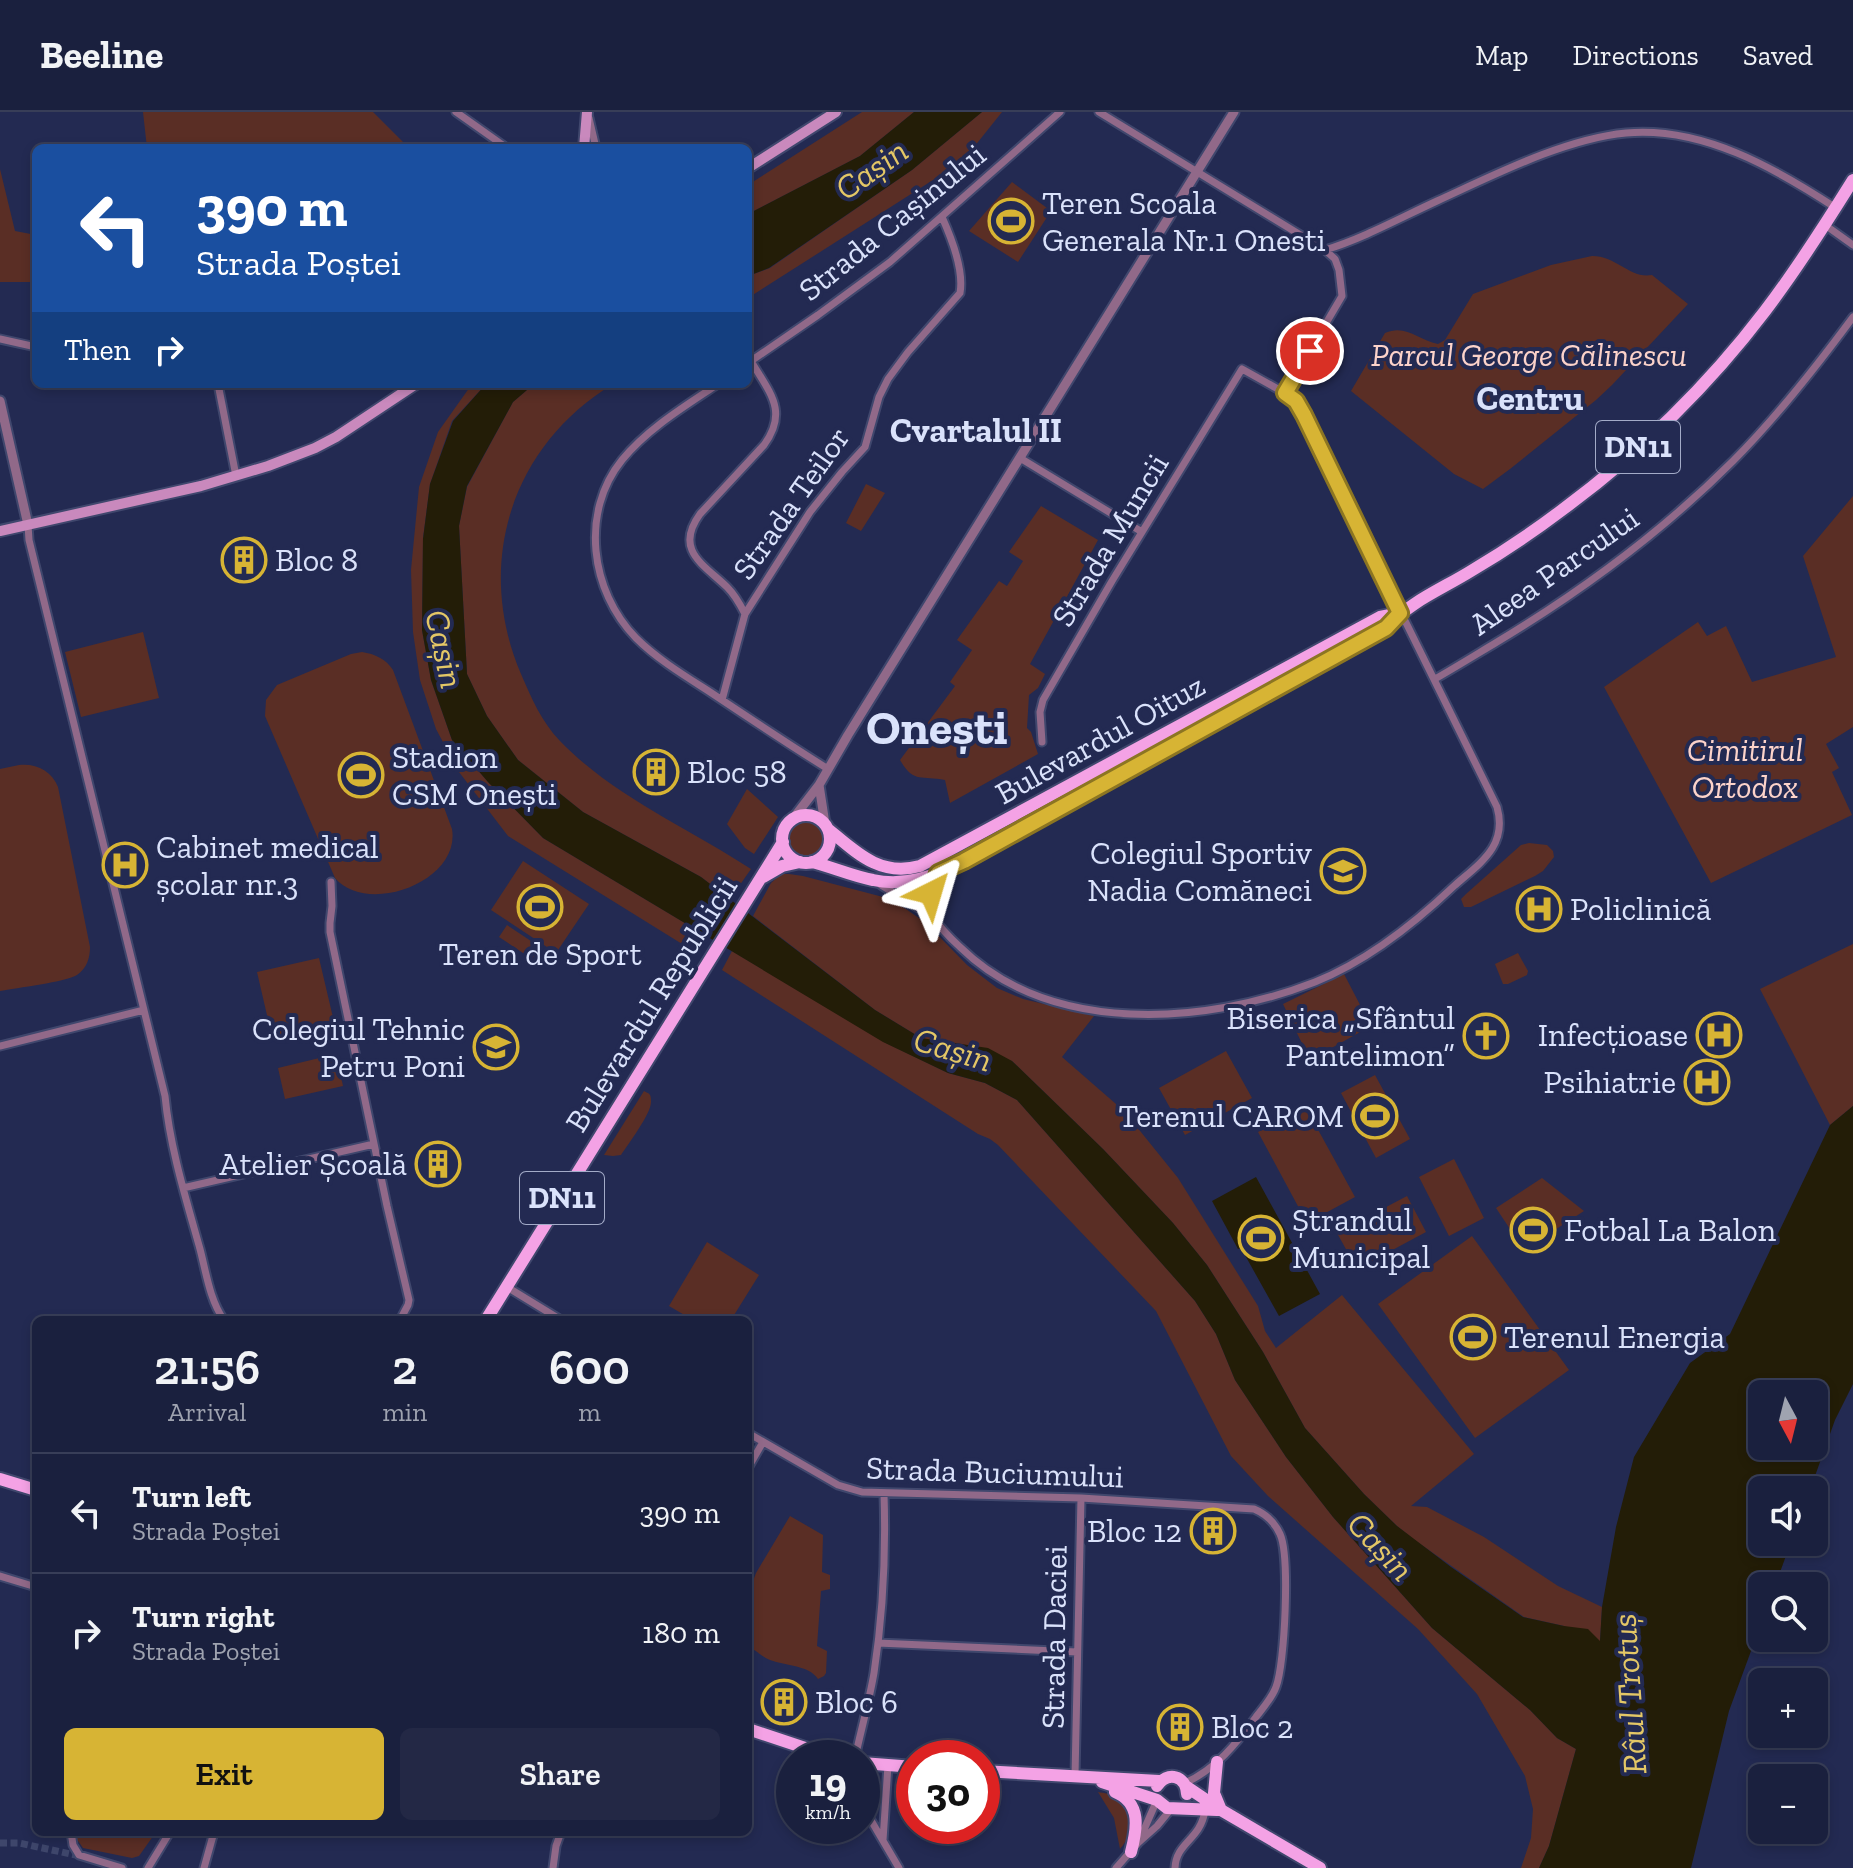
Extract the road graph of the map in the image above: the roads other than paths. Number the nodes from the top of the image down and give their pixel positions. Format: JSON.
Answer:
{"nodes":[{"id":1,"x":456,"y":112,"type":"edge"},
{"id":2,"x":587,"y":112,"type":"edge"},
{"id":3,"x":836,"y":112,"type":"edge"},
{"id":4,"x":1060,"y":112,"type":"edge"},
{"id":5,"x":1099,"y":112,"type":"edge"},
{"id":6,"x":1234,"y":112,"type":"edge"},
{"id":7,"x":501,"y":144,"type":"edge"},
{"id":8,"x":584,"y":144,"type":"edge"},
{"id":9,"x":595,"y":144,"type":"edge"},
{"id":10,"x":752,"y":165,"type":"edge"},
{"id":11,"x":1197,"y":171,"type":"junction"},
{"id":12,"x":1853,"y":180,"type":"edge"},
{"id":13,"x":1836,"y":208,"type":"junction"},
{"id":14,"x":942,"y":217,"type":"junction"},
{"id":15,"x":1825,"y":225,"type":"junction"},
{"id":16,"x":1853,"y":245,"type":"edge"},
{"id":17,"x":1325,"y":250,"type":"junction"},
{"id":18,"x":1853,"y":317,"type":"edge"},
{"id":19,"x":0,"y":339,"type":"edge"},
{"id":20,"x":32,"y":346,"type":"edge"},
{"id":21,"x":752,"y":361,"type":"edge"},
{"id":22,"x":752,"y":365,"type":"edge"},
{"id":23,"x":219,"y":388,"type":"edge"},
{"id":24,"x":410,"y":388,"type":"edge"},
{"id":25,"x":713,"y":388,"type":"edge"},
{"id":26,"x":1285,"y":393,"type":"junction"},
{"id":27,"x":0,"y":401,"type":"edge"},
{"id":28,"x":1020,"y":458,"type":"junction"},
{"id":29,"x":236,"y":476,"type":"junction"},
{"id":30,"x":28,"y":525,"type":"junction"},
{"id":31,"x":0,"y":531,"type":"edge"},
{"id":32,"x":1142,"y":532,"type":"junction"},
{"id":33,"x":1400,"y":613,"type":"junction"},
{"id":34,"x":745,"y":614,"type":"junction"},
{"id":35,"x":1435,"y":679,"type":"junction"},
{"id":36,"x":722,"y":700,"type":"junction"},
{"id":37,"x":1042,"y":742,"type":"dead end"},
{"id":38,"x":1118,"y":759,"type":"junction"},
{"id":39,"x":828,"y":769,"type":"junction"},
{"id":40,"x":1125,"y":772,"type":"junction"},
{"id":41,"x":819,"y":785,"type":"junction"},
{"id":42,"x":792,"y":820,"type":"junction"},
{"id":43,"x":827,"y":826,"type":"junction"},
{"id":44,"x":783,"y":842,"type":"junction"},
{"id":45,"x":952,"y":849,"type":"junction"},
{"id":46,"x":806,"y":862,"type":"junction"},
{"id":47,"x":959,"y":863,"type":"junction"},
{"id":48,"x":938,"y":873,"type":"junction"},
{"id":49,"x":912,"y":875,"type":"junction"},
{"id":50,"x":760,"y":879,"type":"junction"},
{"id":51,"x":871,"y":880,"type":"junction"},
{"id":52,"x":331,"y":882,"type":"dead end"},
{"id":53,"x":933,"y":917,"type":"junction"},
{"id":54,"x":144,"y":1010,"type":"junction"},
{"id":55,"x":0,"y":1046,"type":"edge"},
{"id":56,"x":374,"y":1144,"type":"junction"},
{"id":57,"x":183,"y":1188,"type":"junction"},
{"id":58,"x":507,"y":1287,"type":"junction"},
{"id":59,"x":221,"y":1316,"type":"edge"},
{"id":60,"x":402,"y":1316,"type":"edge"},
{"id":61,"x":489,"y":1316,"type":"edge"},
{"id":62,"x":554,"y":1316,"type":"edge"},
{"id":63,"x":752,"y":1435,"type":"edge"},
{"id":64,"x":763,"y":1442,"type":"junction"},
{"id":65,"x":752,"y":1461,"type":"edge"},
{"id":66,"x":0,"y":1479,"type":"edge"},
{"id":67,"x":32,"y":1489,"type":"edge"},
{"id":68,"x":884,"y":1494,"type":"junction"},
{"id":69,"x":1081,"y":1498,"type":"junction"},
{"id":70,"x":0,"y":1576,"type":"edge"},
{"id":71,"x":32,"y":1586,"type":"edge"},
{"id":72,"x":878,"y":1643,"type":"junction"},
{"id":73,"x":1077,"y":1652,"type":"junction"},
{"id":74,"x":752,"y":1730,"type":"edge"},
{"id":75,"x":781,"y":1740,"type":"edge"},
{"id":76,"x":859,"y":1740,"type":"edge"},
{"id":77,"x":1217,"y":1762,"type":"junction"},
{"id":78,"x":880,"y":1764,"type":"edge"},
{"id":79,"x":888,"y":1765,"type":"junction"},
{"id":80,"x":896,"y":1766,"type":"edge"},
{"id":81,"x":1000,"y":1772,"type":"edge"},
{"id":82,"x":1075,"y":1777,"type":"junction"},
{"id":83,"x":1091,"y":1778,"type":"junction"},
{"id":84,"x":1159,"y":1781,"type":"junction"},
{"id":85,"x":1186,"y":1785,"type":"junction"},
{"id":86,"x":1157,"y":1800,"type":"junction"},
{"id":87,"x":1173,"y":1808,"type":"junction"},
{"id":88,"x":1205,"y":1810,"type":"junction"},
{"id":89,"x":1221,"y":1810,"type":"junction"},
{"id":90,"x":880,"y":1835,"type":"edge"},
{"id":91,"x":72,"y":1836,"type":"edge"},
{"id":92,"x":168,"y":1836,"type":"edge"},
{"id":93,"x":213,"y":1836,"type":"edge"},
{"id":94,"x":560,"y":1836,"type":"edge"},
{"id":95,"x":883,"y":1840,"type":"junction"},
{"id":96,"x":1134,"y":1848,"type":"junction"},
{"id":97,"x":122,"y":1868,"type":"edge"},
{"id":98,"x":148,"y":1868,"type":"edge"},
{"id":99,"x":204,"y":1868,"type":"edge"},
{"id":100,"x":553,"y":1868,"type":"edge"},
{"id":101,"x":899,"y":1868,"type":"edge"},
{"id":102,"x":1116,"y":1868,"type":"edge"},
{"id":103,"x":1175,"y":1868,"type":"edge"},
{"id":104,"x":1320,"y":1868,"type":"edge"}],
"edges":[{"from":1,"to":7,"type":"street"},
{"from":2,"to":8,"type":"main road"},
{"from":2,"to":9,"type":"street"},
{"from":3,"to":10,"type":"main road"},
{"from":4,"to":14,"type":"street","name":"Strada Cașinului"},
{"from":5,"to":11,"type":"street"},
{"from":6,"to":11,"type":"street"},
{"from":11,"to":17,"type":"street"},
{"from":11,"to":28,"type":"street"},
{"from":12,"to":13,"type":"main road","name":"Bulevardul Oituz","number":"DN11"},
{"from":13,"to":15,"type":"main road","name":"Bulevardul Oituz","number":"DN11"},
{"from":13,"to":17,"type":"street"},
{"from":14,"to":21,"type":"street","name":"Strada Cașinului"},
{"from":14,"to":34,"type":"street","name":"Strada Teilor"},
{"from":15,"to":16,"type":"street"},
{"from":15,"to":33,"type":"main road","name":"Bulevardul Oituz","number":"DN11"},
{"from":17,"to":26,"type":"street"},
{"from":18,"to":35,"type":"street","name":"Aleea Parcului"},
{"from":19,"to":20,"type":"street"},
{"from":22,"to":34,"type":"street"},
{"from":23,"to":29,"type":"street"},
{"from":24,"to":29,"type":"main road"},
{"from":25,"to":36,"type":"street"},
{"from":26,"to":32,"type":"street","name":"Strada Muncii"},
{"from":26,"to":33,"type":"street"},
{"from":27,"to":30,"type":"street"},
{"from":28,"to":32,"type":"street"},
{"from":28,"to":39,"type":"street"},
{"from":29,"to":30,"type":"main road"},
{"from":30,"to":31,"type":"main road"},
{"from":30,"to":54,"type":"street"},
{"from":32,"to":37,"type":"street","name":"Strada Muncii"},
{"from":33,"to":35,"type":"street"},
{"from":33,"to":38,"type":"main road","name":"Bulevardul Oituz","number":"DN11"},
{"from":33,"to":40,"type":"main road","name":"Bulevardul Oituz","number":"DN11"},
{"from":34,"to":36,"type":"street","name":"Strada Teilor"},
{"from":35,"to":53,"type":"street"},
{"from":36,"to":39,"type":"street"},
{"from":38,"to":40,"type":"street","name":"Bulevardul Oituz"},
{"from":38,"to":45,"type":"main road","name":"Bulevardul Oituz","number":"DN11"},
{"from":39,"to":41,"type":"street"},
{"from":40,"to":47,"type":"main road","name":"Bulevardul Oituz","number":"DN11"},
{"from":41,"to":42,"type":"street"},
{"from":41,"to":43,"type":"street"},
{"from":42,"to":43,"type":"main road"},
{"from":42,"to":44,"type":"main road","number":"DN11"},
{"from":43,"to":46,"type":"main road"},
{"from":43,"to":49,"type":"main road","name":"Bulevardul Oituz","number":"DN11"},
{"from":44,"to":46,"type":"main road"},
{"from":44,"to":50,"type":"main road","name":"Bulevardul Republicii","number":"DN11"},
{"from":45,"to":47,"type":"main road"},
{"from":45,"to":49,"type":"main road","name":"Bulevardul Oituz","number":"DN11"},
{"from":46,"to":50,"type":"main road","name":"Bulevardul Republicii"},
{"from":46,"to":51,"type":"main road","name":"Bulevardul Oituz","number":"DN11"},
{"from":47,"to":48,"type":"main road","name":"Bulevardul Oituz","number":"DN11"},
{"from":48,"to":49,"type":"main road","name":"Bulevardul Oituz","number":"DN11"},
{"from":48,"to":53,"type":"street"},
{"from":49,"to":51,"type":"main road","name":"Bulevardul Oituz","number":"DN11"},
{"from":49,"to":53,"type":"street"},
{"from":50,"to":58,"type":"main road","name":"Bulevardul Republicii","number":"DN11"},
{"from":51,"to":53,"type":"street"},
{"from":52,"to":56,"type":"street"},
{"from":54,"to":55,"type":"street"},
{"from":54,"to":57,"type":"street"},
{"from":56,"to":57,"type":"street"},
{"from":56,"to":60,"type":"street"},
{"from":57,"to":59,"type":"street"},
{"from":58,"to":61,"type":"main road","name":"Bulevardul Republicii","number":"DN11"},
{"from":58,"to":62,"type":"street"},
{"from":63,"to":64,"type":"street","name":"Strada Buciumului"},
{"from":64,"to":65,"type":"street"},
{"from":64,"to":68,"type":"street","name":"Strada Buciumului"},
{"from":66,"to":67,"type":"main road"},
{"from":68,"to":69,"type":"street","name":"Strada Buciumului"},
{"from":68,"to":72,"type":"street"},
{"from":69,"to":73,"type":"street","name":"Strada Daciei"},
{"from":69,"to":77,"type":"street","name":"Strada Buciumului"},
{"from":70,"to":71,"type":"street"},
{"from":72,"to":73,"type":"street"},
{"from":72,"to":76,"type":"street"},
{"from":73,"to":82,"type":"street","name":"Strada Daciei"},
{"from":74,"to":75,"type":"main road"},
{"from":77,"to":85,"type":"street"},
{"from":77,"to":89,"type":"main road"},
{"from":78,"to":79,"type":"main road"},
{"from":79,"to":80,"type":"main road"},
{"from":79,"to":95,"type":"street"},
{"from":81,"to":82,"type":"main road"},
{"from":82,"to":83,"type":"main road"},
{"from":82,"to":96,"type":"main road"},
{"from":83,"to":84,"type":"main road"},
{"from":83,"to":86,"type":"main road"},
{"from":84,"to":85,"type":"main road"},
{"from":84,"to":86,"type":"main road"},
{"from":85,"to":87,"type":"main road"},
{"from":85,"to":89,"type":"main road"},
{"from":86,"to":87,"type":"main road"},
{"from":86,"to":96,"type":"street"},
{"from":87,"to":88,"type":"main road"},
{"from":87,"to":96,"type":"street"},
{"from":88,"to":89,"type":"main road"},
{"from":88,"to":103,"type":"street"},
{"from":89,"to":104,"type":"main road"},
{"from":90,"to":95,"type":"street"},
{"from":91,"to":97,"type":"street"},
{"from":92,"to":98,"type":"street"},
{"from":93,"to":99,"type":"street"},
{"from":94,"to":100,"type":"street"},
{"from":95,"to":101,"type":"street"},
{"from":96,"to":102,"type":"street"}]}
